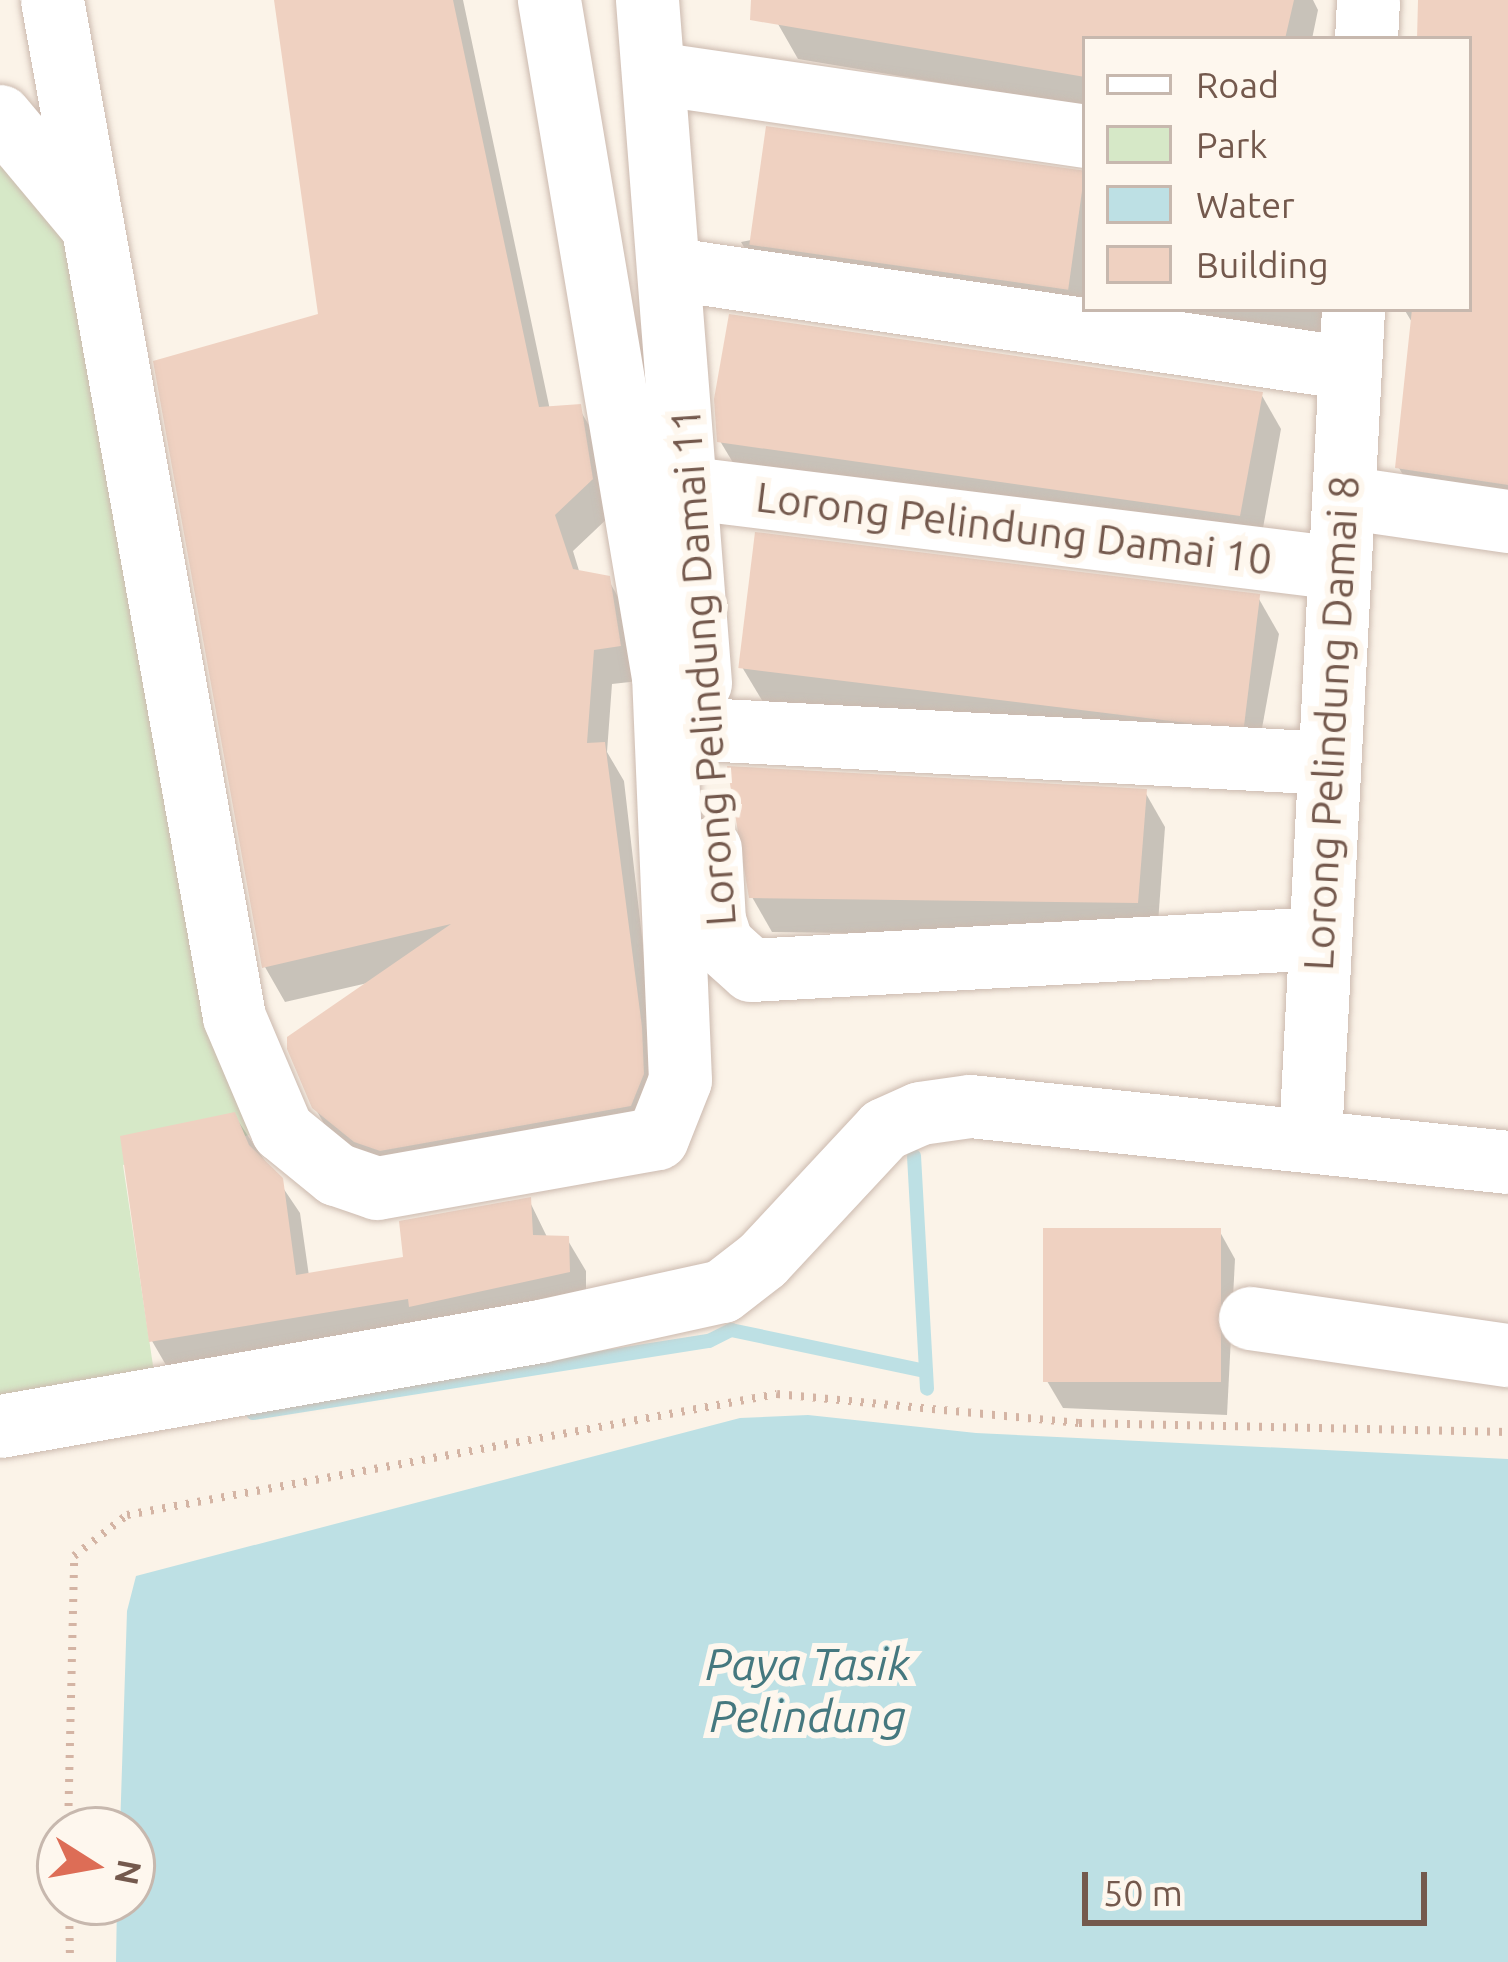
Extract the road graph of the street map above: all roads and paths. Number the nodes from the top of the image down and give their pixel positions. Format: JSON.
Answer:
{"nodes":[{"id":1,"x":52,"y":0,"type":"edge"},
{"id":2,"x":549,"y":0,"type":"edge"},
{"id":3,"x":647,"y":0,"type":"edge"},
{"id":4,"x":1368,"y":0,"type":"edge"},
{"id":5,"x":1366,"y":36,"type":"edge"},
{"id":6,"x":654,"y":73,"type":"junction"},
{"id":7,"x":0,"y":116,"type":"edge"},
{"id":8,"x":1082,"y":136,"type":"edge"},
{"id":9,"x":93,"y":228,"type":"junction"},
{"id":10,"x":673,"y":269,"type":"junction"},
{"id":11,"x":1082,"y":311,"type":"edge"},
{"id":12,"x":1089,"y":312,"type":"edge"},
{"id":13,"x":1351,"y":339,"type":"edge"},
{"id":14,"x":690,"y":488,"type":"junction"},
{"id":15,"x":1342,"y":497,"type":"junction"},
{"id":16,"x":1508,"y":521,"type":"edge"},
{"id":17,"x":1339,"y":568,"type":"junction"},
{"id":18,"x":703,"y":729,"type":"junction"},
{"id":19,"x":1329,"y":763,"type":"junction"},
{"id":20,"x":1320,"y":938,"type":"junction"},
{"id":21,"x":1310,"y":1138,"type":"junction"},
{"id":22,"x":1508,"y":1162,"type":"edge"},
{"id":23,"x":1250,"y":1318,"type":"dead end"},
{"id":24,"x":1508,"y":1355,"type":"edge"},
{"id":25,"x":0,"y":1426,"type":"edge"},
{"id":26,"x":1508,"y":1432,"type":"edge"},
{"id":27,"x":69,"y":1806,"type":"edge"},
{"id":28,"x":69,"y":1926,"type":"edge"},
{"id":29,"x":70,"y":1962,"type":"edge"}],
"edges":[{"from":1,"to":9,"type":"street"},
{"from":2,"to":9,"type":"street"},
{"from":3,"to":6,"type":"street","name":"Lorong Pelindung Damai 11"},
{"from":4,"to":5,"type":"street"},
{"from":6,"to":8,"type":"street"},
{"from":6,"to":10,"type":"street","name":"Lorong Pelindung Damai 11"},
{"from":7,"to":9,"type":"street"},
{"from":10,"to":11,"type":"street"},
{"from":10,"to":14,"type":"street","name":"Lorong Pelindung Damai 11"},
{"from":12,"to":13,"type":"street"},
{"from":13,"to":15,"type":"street","name":"Lorong Pelindung Damai 8"},
{"from":14,"to":17,"type":"street","name":"Lorong Pelindung Damai 10"},
{"from":14,"to":18,"type":"street","name":"Lorong Pelindung Damai 11"},
{"from":15,"to":16,"type":"street"},
{"from":15,"to":17,"type":"street","name":"Lorong Pelindung Damai 8"},
{"from":17,"to":19,"type":"street","name":"Lorong Pelindung Damai 8"},
{"from":18,"to":19,"type":"street"},
{"from":18,"to":20,"type":"street","name":"Lorong Pelindung Damai 11"},
{"from":19,"to":20,"type":"street","name":"Lorong Pelindung Damai 8"},
{"from":20,"to":21,"type":"street","name":"Lorong Pelindung Damai 8"},
{"from":21,"to":22,"type":"street"},
{"from":21,"to":25,"type":"street"},
{"from":23,"to":24,"type":"street"},
{"from":26,"to":27,"type":"path"},
{"from":28,"to":29,"type":"path"}]}
